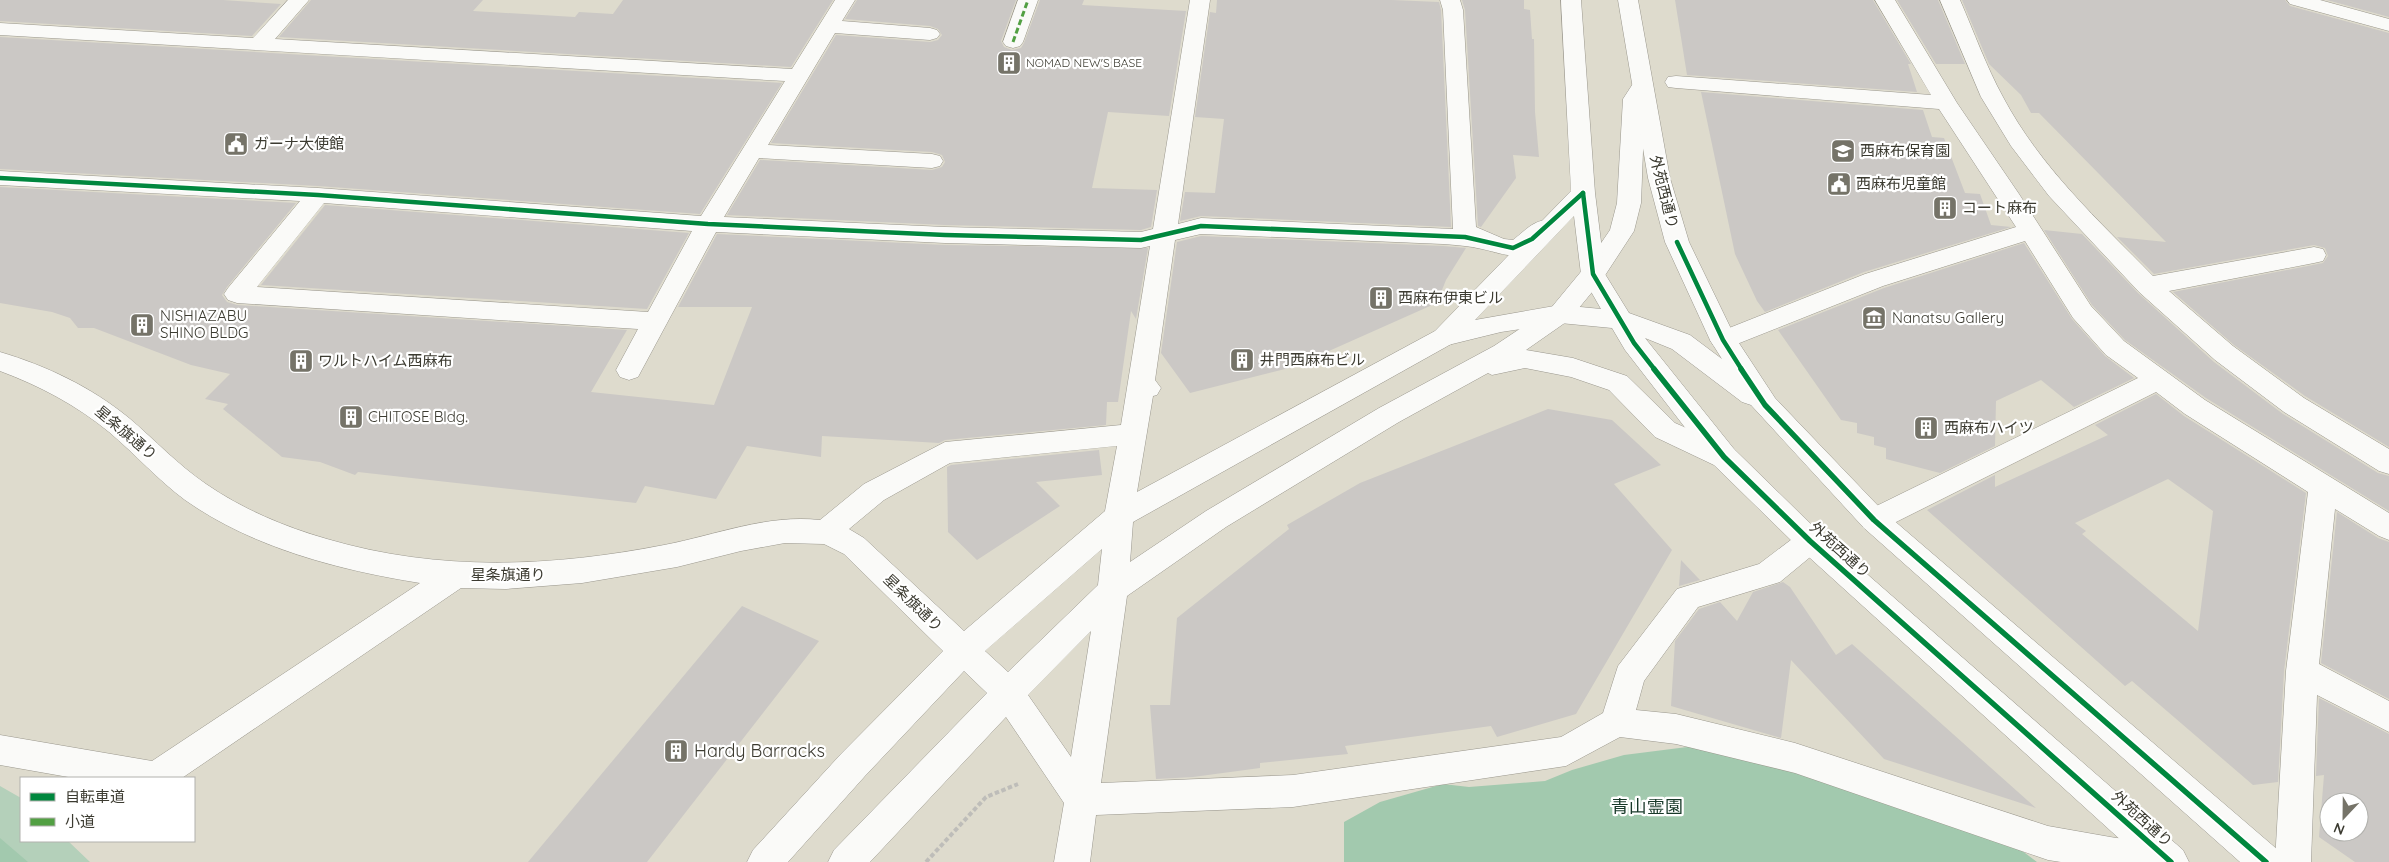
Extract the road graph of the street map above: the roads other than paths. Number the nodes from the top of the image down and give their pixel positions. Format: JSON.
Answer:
{"nodes":[{"id":1,"x":299,"y":0,"type":"edge"},
{"id":2,"x":845,"y":0,"type":"edge"},
{"id":3,"x":1028,"y":0,"type":"edge"},
{"id":4,"x":1200,"y":0,"type":"edge"},
{"id":5,"x":1450,"y":0,"type":"edge"},
{"id":6,"x":1571,"y":0,"type":"edge"},
{"id":7,"x":1628,"y":0,"type":"edge"},
{"id":8,"x":1885,"y":0,"type":"edge"},
{"id":9,"x":1950,"y":0,"type":"edge"},
{"id":10,"x":2297,"y":0,"type":"edge"},
{"id":11,"x":2389,"y":25,"type":"edge"},
{"id":12,"x":829,"y":26,"type":"junction"},
{"id":13,"x":0,"y":28,"type":"edge"},
{"id":14,"x":930,"y":34,"type":"dead end"},
{"id":15,"x":1013,"y":42,"type":"dead end"},
{"id":16,"x":259,"y":44,"type":"junction"},
{"id":17,"x":799,"y":76,"type":"junction"},
{"id":18,"x":1676,"y":82,"type":"dead end"},
{"id":19,"x":1642,"y":86,"type":"junction"},
{"id":20,"x":1946,"y":103,"type":"junction"},
{"id":21,"x":753,"y":151,"type":"junction"},
{"id":22,"x":932,"y":161,"type":"dead end"},
{"id":23,"x":0,"y":178,"type":"edge"},
{"id":24,"x":2056,"y":191,"type":"junction"},
{"id":25,"x":1584,"y":193,"type":"junction"},
{"id":26,"x":318,"y":195,"type":"junction"},
{"id":27,"x":2011,"y":198,"type":"junction"},
{"id":28,"x":708,"y":224,"type":"junction"},
{"id":29,"x":2030,"y":231,"type":"junction"},
{"id":30,"x":1165,"y":233,"type":"junction"},
{"id":31,"x":1486,"y":241,"type":"junction"},
{"id":32,"x":2314,"y":255,"type":"dead end"},
{"id":33,"x":1594,"y":274,"type":"junction"},
{"id":34,"x":2148,"y":286,"type":"junction"},
{"id":35,"x":1560,"y":314,"type":"junction"},
{"id":36,"x":1621,"y":320,"type":"junction"},
{"id":37,"x":655,"y":321,"type":"junction"},
{"id":38,"x":1444,"y":337,"type":"junction"},
{"id":39,"x":1724,"y":340,"type":"junction"},
{"id":40,"x":0,"y":361,"type":"edge"},
{"id":41,"x":1476,"y":368,"type":"junction"},
{"id":42,"x":629,"y":370,"type":"dead end"},
{"id":43,"x":2158,"y":380,"type":"junction"},
{"id":44,"x":1765,"y":405,"type":"junction"},
{"id":45,"x":1133,"y":434,"type":"junction"},
{"id":46,"x":1724,"y":457,"type":"junction"},
{"id":47,"x":2389,"y":463,"type":"edge"},
{"id":48,"x":2323,"y":486,"type":"junction"},
{"id":49,"x":1120,"y":516,"type":"junction"},
{"id":50,"x":1874,"y":520,"type":"junction"},
{"id":51,"x":2389,"y":528,"type":"edge"},
{"id":52,"x":826,"y":532,"type":"junction"},
{"id":53,"x":1810,"y":542,"type":"junction"},
{"id":54,"x":456,"y":575,"type":"junction"},
{"id":55,"x":1113,"y":590,"type":"junction"},
{"id":56,"x":963,"y":651,"type":"junction"},
{"id":57,"x":2302,"y":671,"type":"junction"},
{"id":58,"x":1008,"y":693,"type":"junction"},
{"id":59,"x":2389,"y":717,"type":"edge"},
{"id":60,"x":1617,"y":722,"type":"junction"},
{"id":61,"x":0,"y":750,"type":"edge"},
{"id":62,"x":1081,"y":800,"type":"junction"},
{"id":63,"x":2168,"y":859,"type":"edge"},
{"id":64,"x":766,"y":862,"type":"edge"},
{"id":65,"x":846,"y":862,"type":"edge"},
{"id":66,"x":1072,"y":862,"type":"edge"},
{"id":67,"x":2266,"y":862,"type":"edge"},
{"id":68,"x":2293,"y":862,"type":"edge"}],
"edges":[{"from":1,"to":16,"type":"street"},
{"from":2,"to":12,"type":"street"},
{"from":3,"to":15,"type":"street"},
{"from":4,"to":30,"type":"street"},
{"from":5,"to":31,"type":"street"},
{"from":6,"to":25,"type":"street","name":"外苑西通り"},
{"from":7,"to":19,"type":"street","name":"外苑西通り"},
{"from":8,"to":20,"type":"street"},
{"from":9,"to":24,"type":"street"},
{"from":10,"to":11,"type":"street"},
{"from":12,"to":14,"type":"street"},
{"from":12,"to":17,"type":"street"},
{"from":13,"to":16,"type":"street"},
{"from":16,"to":17,"type":"street"},
{"from":17,"to":21,"type":"street"},
{"from":18,"to":20,"type":"street"},
{"from":19,"to":33,"type":"street"},
{"from":19,"to":39,"type":"street","name":"外苑西通り"},
{"from":20,"to":27,"type":"street"},
{"from":21,"to":22,"type":"street"},
{"from":21,"to":28,"type":"street"},
{"from":23,"to":26,"type":"street"},
{"from":24,"to":27,"type":"street"},
{"from":24,"to":34,"type":"street"},
{"from":25,"to":31,"type":"street"},
{"from":25,"to":33,"type":"street","name":"外苑西通り"},
{"from":25,"to":38,"type":"street"},
{"from":26,"to":28,"type":"street"},
{"from":26,"to":37,"type":"street"},
{"from":27,"to":29,"type":"street"},
{"from":28,"to":30,"type":"street"},
{"from":28,"to":37,"type":"street"},
{"from":29,"to":39,"type":"street"},
{"from":29,"to":43,"type":"street"},
{"from":30,"to":31,"type":"street"},
{"from":30,"to":45,"type":"street"},
{"from":32,"to":34,"type":"street"},
{"from":33,"to":35,"type":"street"},
{"from":33,"to":36,"type":"street","name":"外苑西通り"},
{"from":34,"to":47,"type":"street"},
{"from":35,"to":36,"type":"street"},
{"from":35,"to":38,"type":"street"},
{"from":35,"to":41,"type":"street"},
{"from":36,"to":44,"type":"street"},
{"from":36,"to":46,"type":"street","name":"外苑西通り"},
{"from":37,"to":42,"type":"street"},
{"from":38,"to":49,"type":"street"},
{"from":39,"to":44,"type":"street","name":"外苑西通り"},
{"from":40,"to":54,"type":"street","name":"星条旗通り"},
{"from":41,"to":46,"type":"street"},
{"from":41,"to":55,"type":"street"},
{"from":43,"to":48,"type":"street"},
{"from":43,"to":50,"type":"street"},
{"from":44,"to":50,"type":"street","name":"外苑西通り"},
{"from":45,"to":49,"type":"street"},
{"from":45,"to":52,"type":"street"},
{"from":46,"to":53,"type":"street","name":"外苑西通り"},
{"from":48,"to":51,"type":"street"},
{"from":48,"to":57,"type":"street"},
{"from":49,"to":55,"type":"street"},
{"from":49,"to":56,"type":"street"},
{"from":50,"to":67,"type":"street","name":"外苑西通り"},
{"from":52,"to":54,"type":"street","name":"星条旗通り"},
{"from":52,"to":56,"type":"street","name":"星条旗通り"},
{"from":53,"to":60,"type":"street"},
{"from":53,"to":63,"type":"street","name":"外苑西通り"},
{"from":54,"to":61,"type":"street"},
{"from":55,"to":58,"type":"street"},
{"from":55,"to":62,"type":"street"},
{"from":56,"to":58,"type":"street","name":"星条旗通り"},
{"from":56,"to":64,"type":"street"},
{"from":57,"to":59,"type":"street"},
{"from":57,"to":68,"type":"street"},
{"from":58,"to":62,"type":"street","name":"星条旗通り"},
{"from":58,"to":65,"type":"street"},
{"from":60,"to":62,"type":"street"},
{"from":60,"to":63,"type":"street"},
{"from":62,"to":66,"type":"street"}]}
